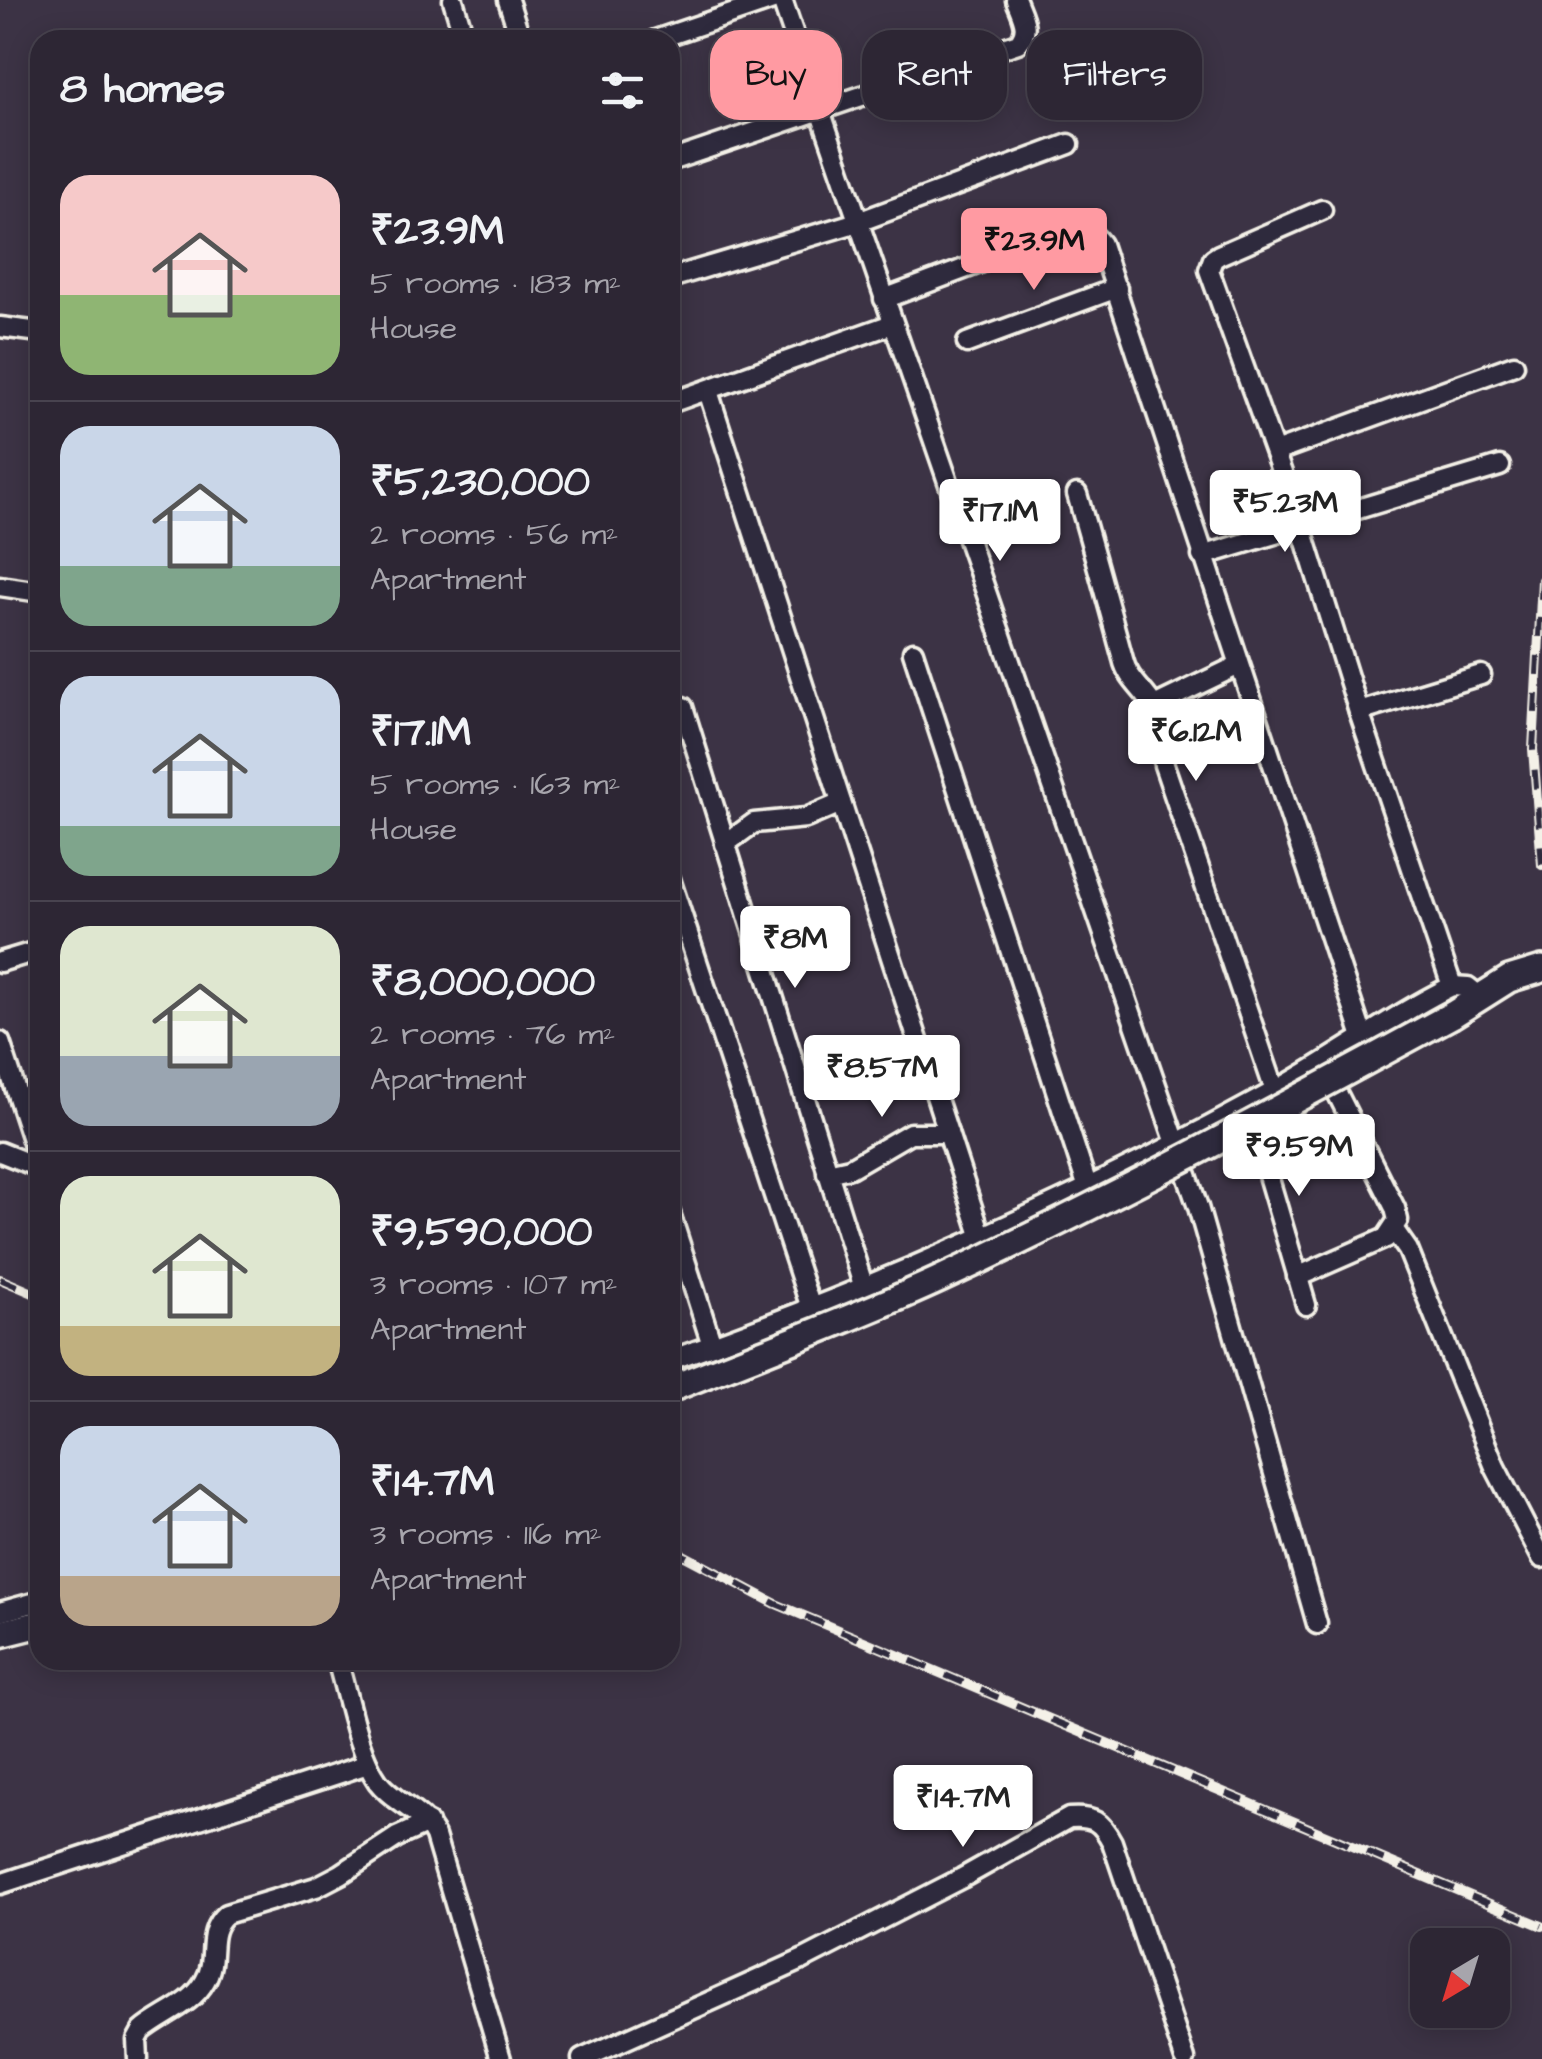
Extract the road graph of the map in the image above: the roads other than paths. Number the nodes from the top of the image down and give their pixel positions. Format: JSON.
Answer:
{"nodes":[{"id":1,"x":452,"y":0,"type":"edge"},
{"id":2,"x":508,"y":0,"type":"edge"},
{"id":3,"x":774,"y":0,"type":"edge"},
{"id":4,"x":782,"y":0,"type":"edge"},
{"id":5,"x":1016,"y":0,"type":"edge"},
{"id":6,"x":462,"y":30,"type":"edge"},
{"id":7,"x":518,"y":30,"type":"edge"},
{"id":8,"x":792,"y":30,"type":"edge"},
{"id":9,"x":680,"y":32,"type":"edge"},
{"id":10,"x":842,"y":100,"type":"edge"},
{"id":11,"x":784,"y":120,"type":"edge"},
{"id":12,"x":822,"y":120,"type":"edge"},
{"id":13,"x":1070,"y":144,"type":"dead end"},
{"id":14,"x":680,"y":157,"type":"edge"},
{"id":15,"x":1322,"y":210,"type":"dead end"},
{"id":16,"x":858,"y":222,"type":"junction"},
{"id":17,"x":680,"y":275,"type":"edge"},
{"id":18,"x":1117,"y":288,"type":"junction"},
{"id":19,"x":884,"y":299,"type":"junction"},
{"id":20,"x":892,"y":324,"type":"junction"},
{"id":21,"x":0,"y":328,"type":"edge"},
{"id":22,"x":30,"y":331,"type":"edge"},
{"id":23,"x":967,"y":343,"type":"dead end"},
{"id":24,"x":1514,"y":365,"type":"dead end"},
{"id":25,"x":708,"y":391,"type":"junction"},
{"id":26,"x":680,"y":400,"type":"edge"},
{"id":27,"x":1275,"y":452,"type":"junction"},
{"id":28,"x":1500,"y":466,"type":"dead end"},
{"id":29,"x":1076,"y":494,"type":"dead end"},
{"id":30,"x":1301,"y":526,"type":"junction"},
{"id":31,"x":1202,"y":556,"type":"junction"},
{"id":32,"x":0,"y":586,"type":"edge"},
{"id":33,"x":30,"y":590,"type":"edge"},
{"id":34,"x":913,"y":652,"type":"dead end"},
{"id":35,"x":1239,"y":665,"type":"junction"},
{"id":36,"x":1481,"y":674,"type":"dead end"},
{"id":37,"x":1154,"y":706,"type":"junction"},
{"id":38,"x":683,"y":708,"type":"dead end"},
{"id":39,"x":1359,"y":712,"type":"junction"},
{"id":40,"x":841,"y":803,"type":"junction"},
{"id":41,"x":725,"y":844,"type":"junction"},
{"id":42,"x":680,"y":909,"type":"edge"},
{"id":43,"x":30,"y":953,"type":"edge"},
{"id":44,"x":0,"y":962,"type":"edge"},
{"id":45,"x":1542,"y":968,"type":"edge"},
{"id":46,"x":1452,"y":986,"type":"junction"},
{"id":47,"x":1480,"y":997,"type":"junction"},
{"id":48,"x":1364,"y":1040,"type":"junction"},
{"id":49,"x":0,"y":1042,"type":"edge"},
{"id":50,"x":1322,"y":1064,"type":"junction"},
{"id":51,"x":1275,"y":1091,"type":"junction"},
{"id":52,"x":1248,"y":1106,"type":"junction"},
{"id":53,"x":948,"y":1132,"type":"junction"},
{"id":54,"x":30,"y":1135,"type":"edge"},
{"id":55,"x":1174,"y":1144,"type":"junction"},
{"id":56,"x":0,"y":1152,"type":"edge"},
{"id":57,"x":30,"y":1162,"type":"edge"},
{"id":58,"x":828,"y":1173,"type":"junction"},
{"id":59,"x":1087,"y":1186,"type":"junction"},
{"id":60,"x":1394,"y":1230,"type":"junction"},
{"id":61,"x":981,"y":1235,"type":"junction"},
{"id":62,"x":680,"y":1244,"type":"edge"},
{"id":63,"x":1298,"y":1277,"type":"junction"},
{"id":64,"x":864,"y":1288,"type":"junction"},
{"id":65,"x":1306,"y":1306,"type":"dead end"},
{"id":66,"x":811,"y":1308,"type":"junction"},
{"id":67,"x":712,"y":1345,"type":"junction"},
{"id":68,"x":680,"y":1356,"type":"edge"},
{"id":69,"x":680,"y":1385,"type":"edge"},
{"id":70,"x":1542,"y":1558,"type":"edge"},
{"id":71,"x":30,"y":1604,"type":"edge"},
{"id":72,"x":0,"y":1612,"type":"edge"},
{"id":73,"x":1317,"y":1624,"type":"dead end"},
{"id":74,"x":30,"y":1626,"type":"edge"},
{"id":75,"x":0,"y":1634,"type":"edge"},
{"id":76,"x":340,"y":1670,"type":"edge"},
{"id":77,"x":368,"y":1764,"type":"junction"},
{"id":78,"x":428,"y":1823,"type":"junction"},
{"id":79,"x":0,"y":1884,"type":"edge"},
{"id":80,"x":138,"y":2059,"type":"edge"},
{"id":81,"x":500,"y":2059,"type":"edge"},
{"id":82,"x":582,"y":2059,"type":"edge"},
{"id":83,"x":1185,"y":2059,"type":"edge"}],
"edges":[{"from":1,"to":6,"type":"street"},
{"from":2,"to":7,"type":"street"},
{"from":3,"to":9,"type":"street"},
{"from":4,"to":8,"type":"street"},
{"from":5,"to":10,"type":"street"},
{"from":11,"to":14,"type":"street"},
{"from":12,"to":16,"type":"street"},
{"from":13,"to":16,"type":"street"},
{"from":15,"to":27,"type":"street"},
{"from":16,"to":17,"type":"street"},
{"from":16,"to":19,"type":"street"},
{"from":18,"to":19,"type":"street"},
{"from":18,"to":23,"type":"street"},
{"from":18,"to":31,"type":"street"},
{"from":19,"to":20,"type":"street"},
{"from":20,"to":25,"type":"street"},
{"from":20,"to":55,"type":"street"},
{"from":21,"to":22,"type":"street"},
{"from":24,"to":27,"type":"street"},
{"from":25,"to":26,"type":"street"},
{"from":25,"to":40,"type":"street"},
{"from":27,"to":30,"type":"street"},
{"from":28,"to":30,"type":"street"},
{"from":29,"to":37,"type":"street"},
{"from":30,"to":31,"type":"street"},
{"from":30,"to":39,"type":"street"},
{"from":31,"to":35,"type":"street"},
{"from":32,"to":33,"type":"street"},
{"from":34,"to":59,"type":"street"},
{"from":35,"to":37,"type":"street"},
{"from":35,"to":48,"type":"street"},
{"from":36,"to":39,"type":"street"},
{"from":37,"to":51,"type":"street"},
{"from":38,"to":41,"type":"street"},
{"from":39,"to":46,"type":"street"},
{"from":40,"to":41,"type":"street"},
{"from":40,"to":53,"type":"street"},
{"from":41,"to":58,"type":"street"},
{"from":42,"to":66,"type":"street"},
{"from":43,"to":44,"type":"street"},
{"from":45,"to":47,"type":"main road"},
{"from":46,"to":47,"type":"street"},
{"from":46,"to":48,"type":"street"},
{"from":47,"to":69,"type":"main road","bridge":true},
{"from":48,"to":50,"type":"street"},
{"from":49,"to":54,"type":"street"},
{"from":50,"to":51,"type":"street"},
{"from":50,"to":60,"type":"street"},
{"from":51,"to":52,"type":"street"},
{"from":52,"to":55,"type":"street"},
{"from":52,"to":63,"type":"street"},
{"from":53,"to":58,"type":"street"},
{"from":53,"to":61,"type":"street"},
{"from":55,"to":59,"type":"street"},
{"from":55,"to":73,"type":"street"},
{"from":56,"to":57,"type":"street"},
{"from":58,"to":64,"type":"street"},
{"from":59,"to":61,"type":"street"},
{"from":60,"to":63,"type":"street"},
{"from":60,"to":70,"type":"street"},
{"from":61,"to":64,"type":"street"},
{"from":62,"to":67,"type":"street"},
{"from":63,"to":65,"type":"street"},
{"from":64,"to":66,"type":"street"},
{"from":66,"to":67,"type":"street"},
{"from":67,"to":68,"type":"street"},
{"from":71,"to":72,"type":"street"},
{"from":74,"to":75,"type":"main road"},
{"from":76,"to":77,"type":"street"},
{"from":77,"to":78,"type":"street"},
{"from":77,"to":79,"type":"street"},
{"from":78,"to":80,"type":"street"},
{"from":78,"to":81,"type":"street"},
{"from":82,"to":83,"type":"street"}]}
